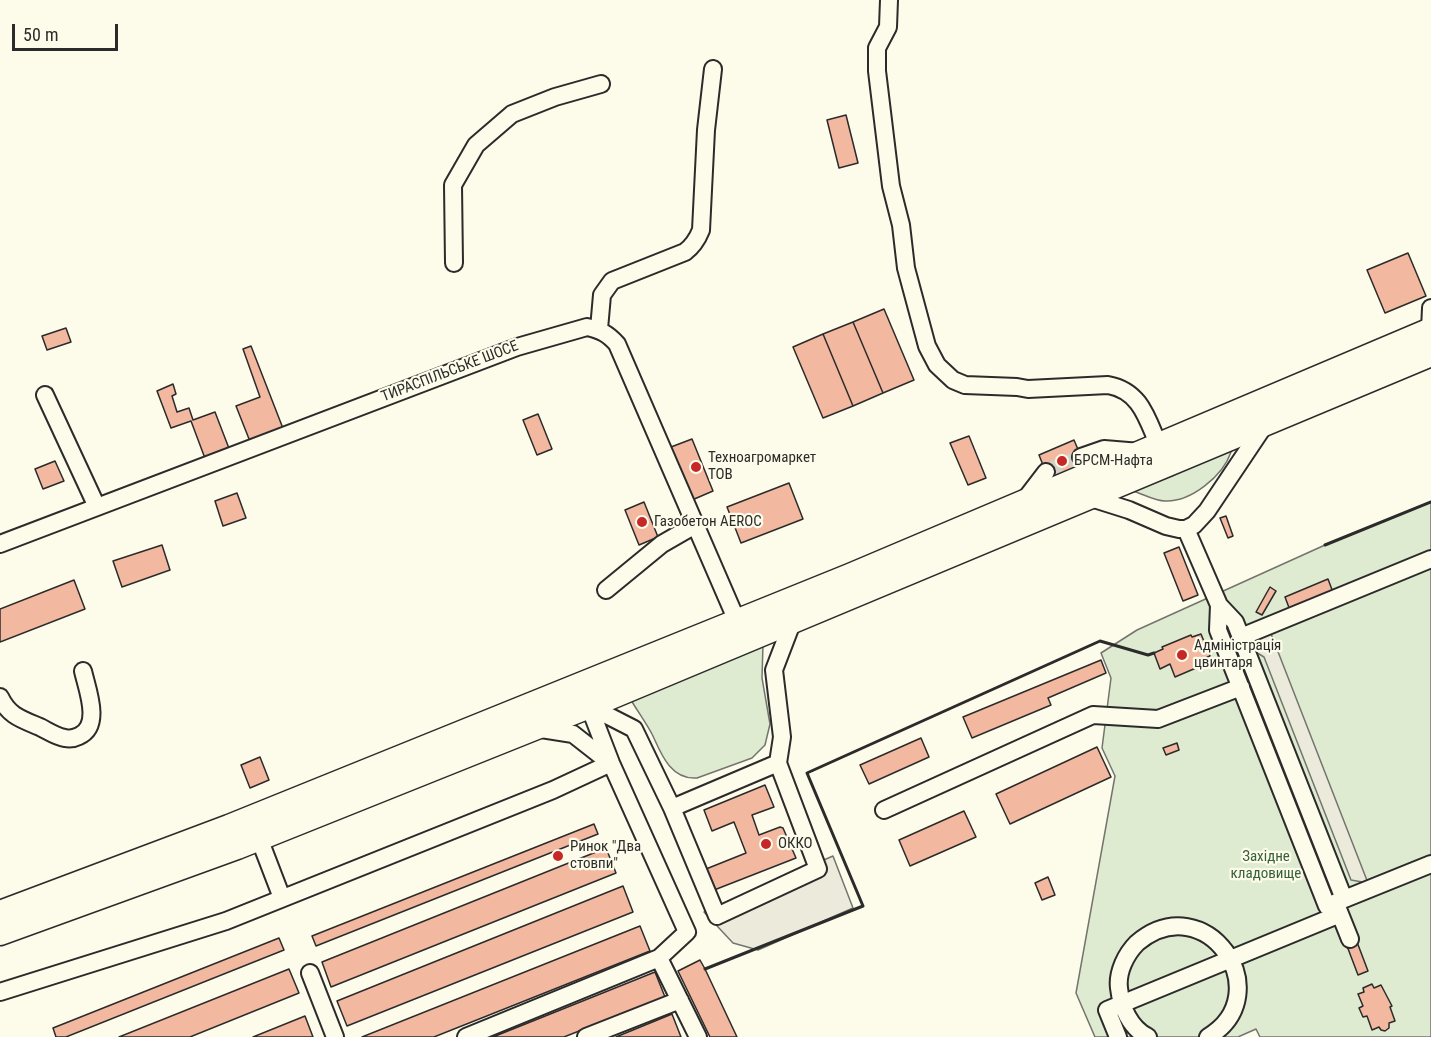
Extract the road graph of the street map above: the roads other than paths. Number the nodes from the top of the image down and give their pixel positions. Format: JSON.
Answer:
{"nodes":[{"id":1,"x":889,"y":0,"type":"edge"},
{"id":2,"x":713,"y":69,"type":"dead end"},
{"id":3,"x":601,"y":84,"type":"dead end"},
{"id":4,"x":454,"y":264,"type":"dead end"},
{"id":5,"x":1430,"y":322,"type":"edge"},
{"id":6,"x":599,"y":329,"type":"junction"},
{"id":7,"x":1431,"y":354,"type":"edge"},
{"id":8,"x":45,"y":395,"type":"dead end"},
{"id":9,"x":1266,"y":423,"type":"junction"},
{"id":10,"x":1151,"y":449,"type":"junction"},
{"id":11,"x":1081,"y":457,"type":"tunnel mouth"},
{"id":12,"x":1046,"y":472,"type":"tunnel mouth"},
{"id":13,"x":1091,"y":498,"type":"junction"},
{"id":14,"x":1021,"y":505,"type":"junction"},
{"id":15,"x":97,"y":507,"type":"junction"},
{"id":16,"x":695,"y":525,"type":"junction"},
{"id":17,"x":1186,"y":529,"type":"junction"},
{"id":18,"x":0,"y":544,"type":"edge"},
{"id":19,"x":1431,"y":559,"type":"edge"},
{"id":20,"x":606,"y":590,"type":"dead end"},
{"id":21,"x":1219,"y":605,"type":"junction"},
{"id":22,"x":737,"y":621,"type":"junction"},
{"id":23,"x":792,"y":623,"type":"junction"},
{"id":24,"x":1241,"y":637,"type":"junction"},
{"id":25,"x":83,"y":671,"type":"dead end"},
{"id":26,"x":1241,"y":687,"type":"junction"},
{"id":27,"x":0,"y":697,"type":"edge"},
{"id":28,"x":588,"y":706,"type":"junction"},
{"id":29,"x":5,"y":717,"type":"edge"},
{"id":30,"x":534,"y":728,"type":"junction"},
{"id":31,"x":611,"y":763,"type":"junction"},
{"id":32,"x":778,"y":763,"type":"junction"},
{"id":33,"x":672,"y":808,"type":"junction"},
{"id":34,"x":884,"y":810,"type":"dead end"},
{"id":35,"x":259,"y":838,"type":"junction"},
{"id":36,"x":1431,"y":864,"type":"edge"},
{"id":37,"x":282,"y":898,"type":"junction"},
{"id":38,"x":1337,"y":906,"type":"junction"},
{"id":39,"x":0,"y":913,"type":"edge"},
{"id":40,"x":0,"y":933,"type":"edge"},
{"id":41,"x":1350,"y":939,"type":"dead end"},
{"id":42,"x":659,"y":958,"type":"junction"},
{"id":43,"x":1232,"y":959,"type":"junction"},
{"id":44,"x":310,"y":973,"type":"dead end"},
{"id":45,"x":0,"y":992,"type":"edge"},
{"id":46,"x":680,"y":1000,"type":"junction"},
{"id":47,"x":1121,"y":1004,"type":"junction"},
{"id":48,"x":334,"y":1037,"type":"edge"},
{"id":49,"x":466,"y":1037,"type":"edge"},
{"id":50,"x":586,"y":1037,"type":"edge"},
{"id":51,"x":698,"y":1037,"type":"edge"},
{"id":52,"x":1119,"y":1037,"type":"edge"},
{"id":53,"x":1148,"y":1037,"type":"edge"},
{"id":54,"x":1208,"y":1037,"type":"edge"}],
"edges":[{"from":1,"to":10,"type":"street"},
{"from":2,"to":6,"type":"street"},
{"from":3,"to":4,"type":"street"},
{"from":5,"to":10,"type":"highway"},
{"from":6,"to":15,"type":"street","name":"ТИРАСПІЛЬСЬКЕ ШОСЕ"},
{"from":6,"to":16,"type":"street"},
{"from":7,"to":9,"type":"highway"},
{"from":8,"to":15,"type":"street"},
{"from":9,"to":13,"type":"highway"},
{"from":9,"to":17,"type":"street"},
{"from":10,"to":11,"type":"street"},
{"from":10,"to":14,"type":"highway"},
{"from":12,"to":14,"type":"street"},
{"from":13,"to":17,"type":"street"},
{"from":13,"to":23,"type":"highway"},
{"from":14,"to":22,"type":"highway"},
{"from":15,"to":18,"type":"street","name":"ТИРАСПІЛЬСЬКЕ ШОСЕ"},
{"from":16,"to":20,"type":"street"},
{"from":16,"to":22,"type":"street"},
{"from":17,"to":21,"type":"street"},
{"from":19,"to":24,"type":"street"},
{"from":21,"to":24,"type":"street"},
{"from":21,"to":26,"type":"street"},
{"from":22,"to":39,"type":"highway"},
{"from":23,"to":28,"type":"highway"},
{"from":23,"to":32,"type":"street"},
{"from":24,"to":38,"type":"street"},
{"from":25,"to":29,"type":"street"},
{"from":26,"to":34,"type":"street"},
{"from":26,"to":38,"type":"street"},
{"from":27,"to":29,"type":"street"},
{"from":28,"to":30,"type":"highway"},
{"from":28,"to":31,"type":"street"},
{"from":28,"to":33,"type":"street"},
{"from":30,"to":31,"type":"street"},
{"from":30,"to":35,"type":"highway"},
{"from":31,"to":37,"type":"street"},
{"from":31,"to":42,"type":"street"},
{"from":32,"to":33,"type":"street"},
{"from":32,"to":33,"type":"street"},
{"from":35,"to":37,"type":"street"},
{"from":35,"to":40,"type":"highway"},
{"from":36,"to":38,"type":"street"},
{"from":37,"to":45,"type":"street"},
{"from":38,"to":41,"type":"street"},
{"from":38,"to":43,"type":"street"},
{"from":42,"to":46,"type":"street"},
{"from":42,"to":49,"type":"street"},
{"from":43,"to":47,"type":"street"},
{"from":43,"to":47,"type":"street"},
{"from":43,"to":54,"type":"street"},
{"from":44,"to":48,"type":"street"},
{"from":46,"to":50,"type":"street"},
{"from":46,"to":51,"type":"street"},
{"from":47,"to":52,"type":"street"},
{"from":47,"to":53,"type":"street"}]}
